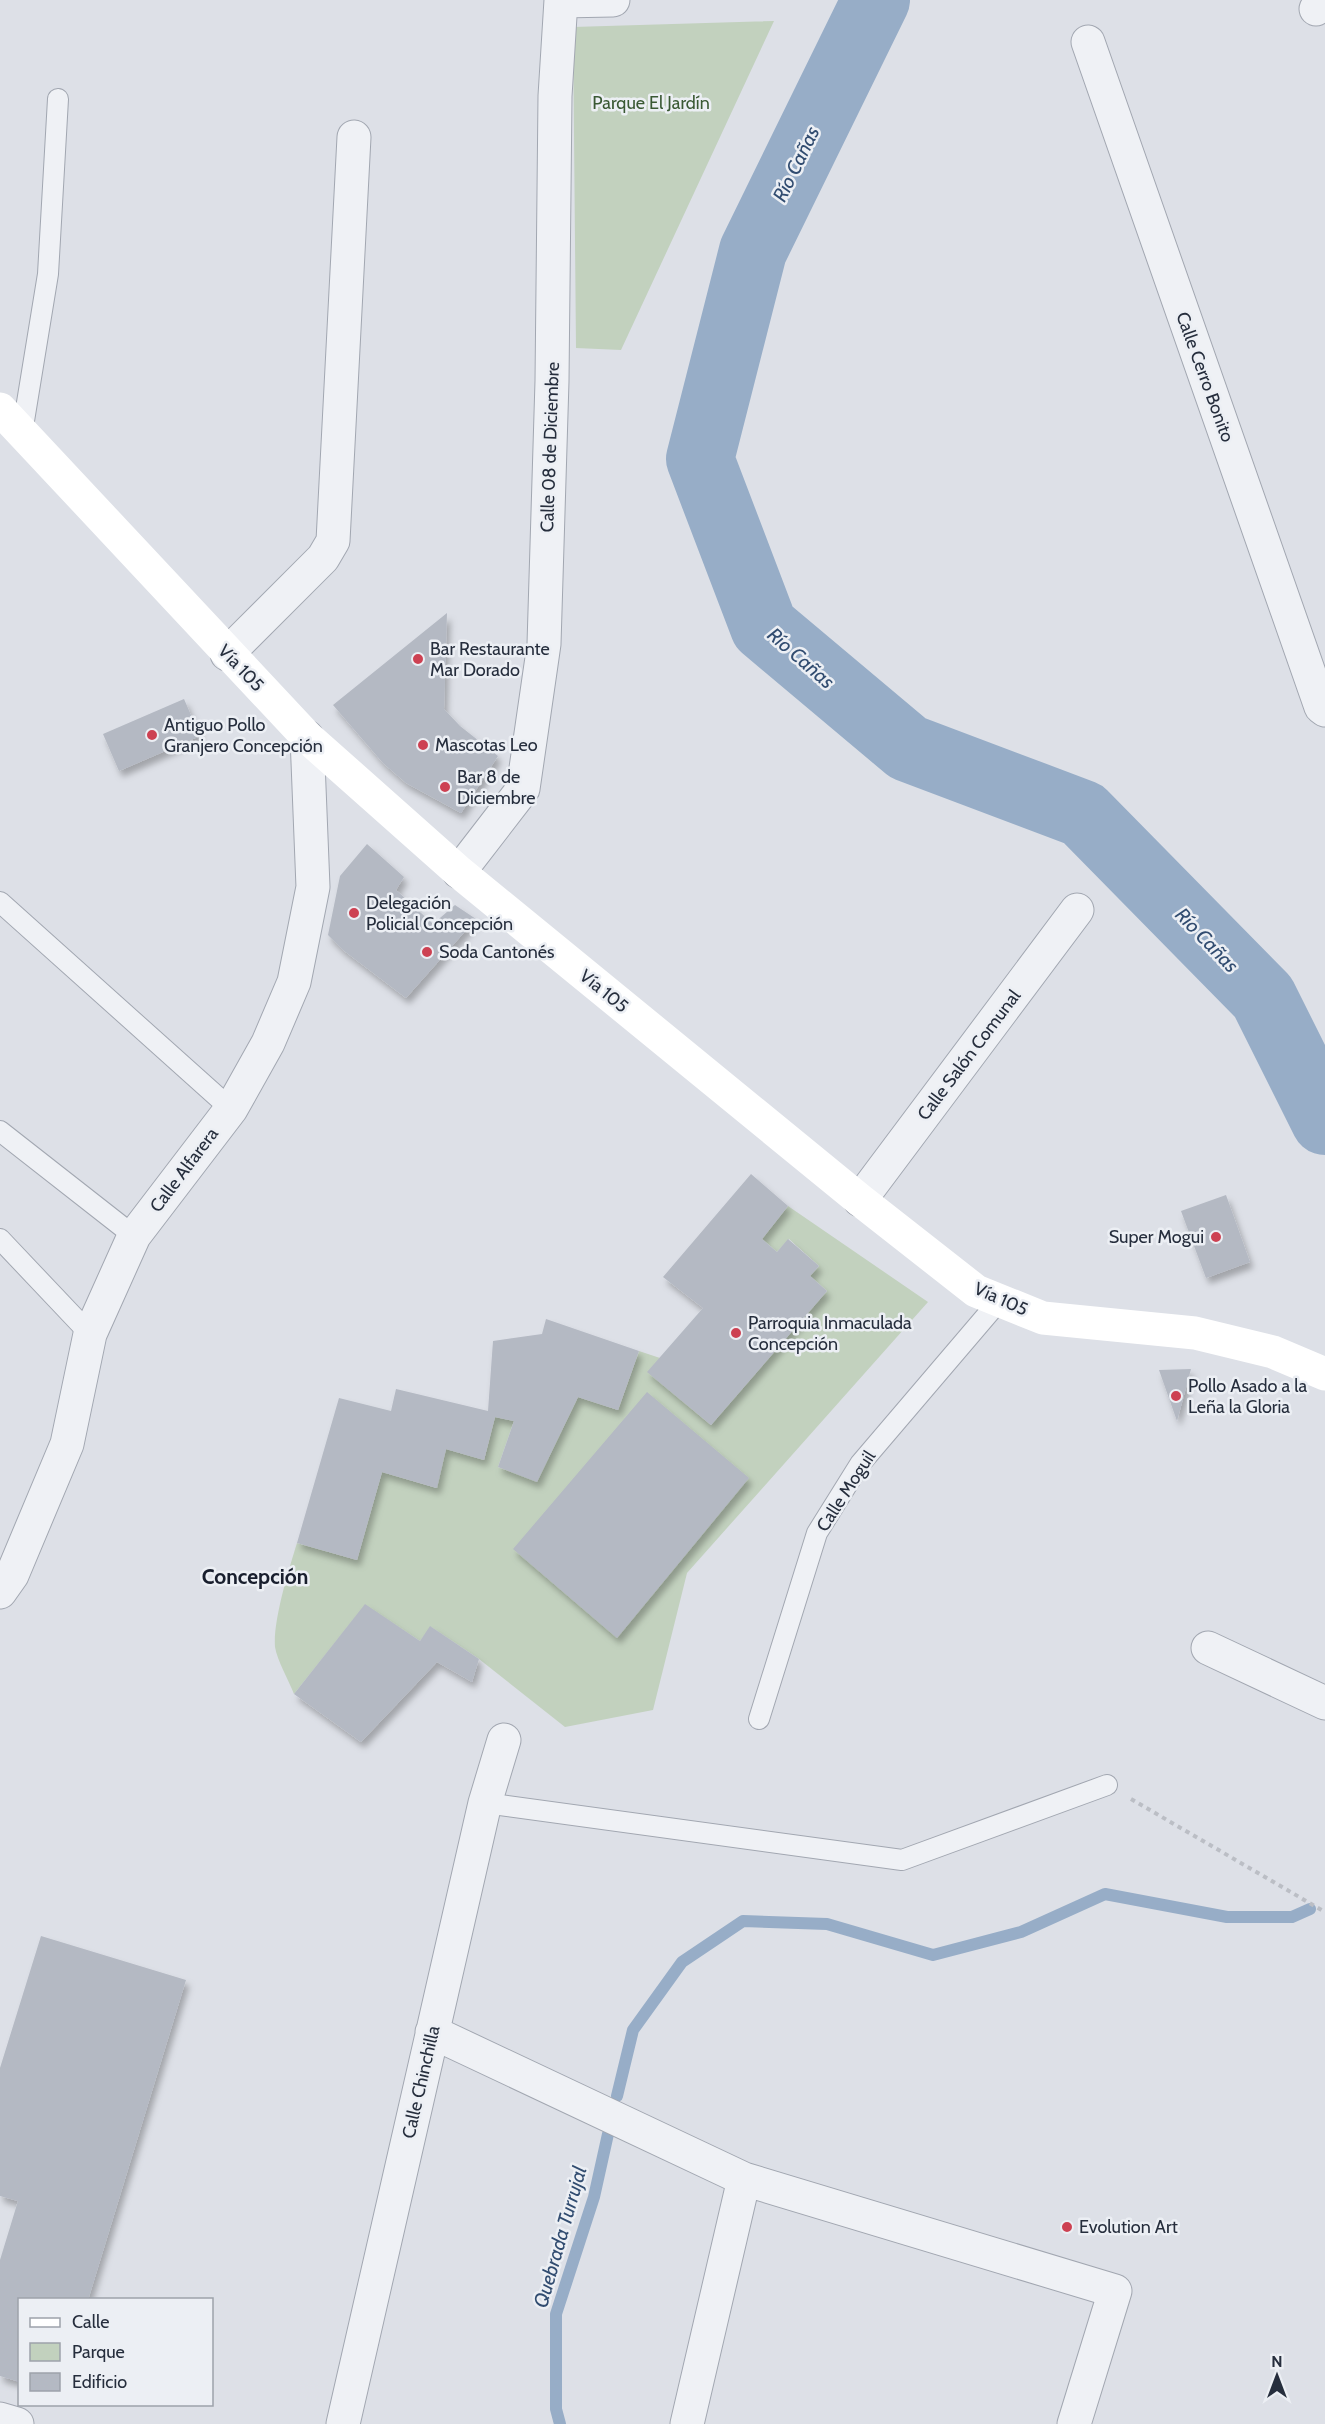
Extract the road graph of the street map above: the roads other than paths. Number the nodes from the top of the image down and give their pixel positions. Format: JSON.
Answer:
{"nodes":[{"id":1,"x":561,"y":0,"type":"edge"},
{"id":2,"x":612,"y":0,"type":"edge"},
{"id":3,"x":1088,"y":42,"type":"dead end"},
{"id":4,"x":58,"y":99,"type":"dead end"},
{"id":5,"x":354,"y":136,"type":"dead end"},
{"id":6,"x":0,"y":409,"type":"edge"},
{"id":7,"x":22,"y":433,"type":"junction"},
{"id":8,"x":227,"y":654,"type":"junction"},
{"id":9,"x":1325,"y":710,"type":"edge"},
{"id":10,"x":307,"y":737,"type":"junction"},
{"id":11,"x":459,"y":872,"type":"junction"},
{"id":12,"x":0,"y":902,"type":"edge"},
{"id":13,"x":1077,"y":910,"type":"dead end"},
{"id":14,"x":231,"y":1109,"type":"junction"},
{"id":15,"x":0,"y":1131,"type":"edge"},
{"id":16,"x":860,"y":1200,"type":"junction"},
{"id":17,"x":134,"y":1236,"type":"junction"},
{"id":18,"x":0,"y":1239,"type":"edge"},
{"id":19,"x":999,"y":1301,"type":"junction"},
{"id":20,"x":90,"y":1334,"type":"junction"},
{"id":21,"x":1325,"y":1374,"type":"edge"},
{"id":22,"x":4,"y":1578,"type":"edge"},
{"id":23,"x":1208,"y":1648,"type":"dead end"},
{"id":24,"x":1325,"y":1703,"type":"edge"},
{"id":25,"x":759,"y":1719,"type":"dead end"},
{"id":26,"x":504,"y":1740,"type":"dead end"},
{"id":27,"x":1107,"y":1785,"type":"road end"},
{"id":28,"x":485,"y":1803,"type":"junction"},
{"id":29,"x":432,"y":2032,"type":"junction"},
{"id":30,"x":744,"y":2179,"type":"junction"},
{"id":31,"x":0,"y":2419,"type":"edge"},
{"id":32,"x":17,"y":2424,"type":"edge"},
{"id":33,"x":343,"y":2424,"type":"edge"},
{"id":34,"x":687,"y":2424,"type":"edge"},
{"id":35,"x":1074,"y":2424,"type":"edge"}],
"edges":[{"from":1,"to":2,"type":"street"},
{"from":1,"to":11,"type":"street","name":"Calle 08 de Diciembre"},
{"from":3,"to":9,"type":"street","name":"Calle Cerro Bonito"},
{"from":4,"to":7,"type":"lane"},
{"from":5,"to":8,"type":"street"},
{"from":6,"to":7,"type":"main road","name":"Vía 105"},
{"from":7,"to":8,"type":"main road","name":"Vía 105"},
{"from":8,"to":10,"type":"main road","name":"Vía 105"},
{"from":10,"to":11,"type":"main road","name":"Vía 105"},
{"from":10,"to":14,"type":"street","name":"Calle Alfarera"},
{"from":11,"to":16,"type":"main road","name":"Vía 105"},
{"from":12,"to":14,"type":"lane"},
{"from":13,"to":16,"type":"street","name":"Calle Salón Comunal"},
{"from":14,"to":17,"type":"street","name":"Calle Alfarera"},
{"from":15,"to":17,"type":"lane"},
{"from":16,"to":19,"type":"main road","name":"Vía 105"},
{"from":17,"to":20,"type":"street","name":"Calle Alfarera"},
{"from":18,"to":20,"type":"lane"},
{"from":19,"to":21,"type":"main road","name":"Vía 105"},
{"from":19,"to":25,"type":"lane","name":"Calle Moguil"},
{"from":20,"to":22,"type":"street","name":"Calle Alfarera"},
{"from":23,"to":24,"type":"street"},
{"from":26,"to":28,"type":"street","name":"Calle Chinchilla"},
{"from":27,"to":28,"type":"lane"},
{"from":28,"to":29,"type":"street","name":"Calle Chinchilla"},
{"from":29,"to":30,"type":"street"},
{"from":29,"to":33,"type":"street","name":"Calle Chinchilla"},
{"from":30,"to":34,"type":"street"},
{"from":30,"to":35,"type":"street"},
{"from":31,"to":32,"type":"street"}]}
